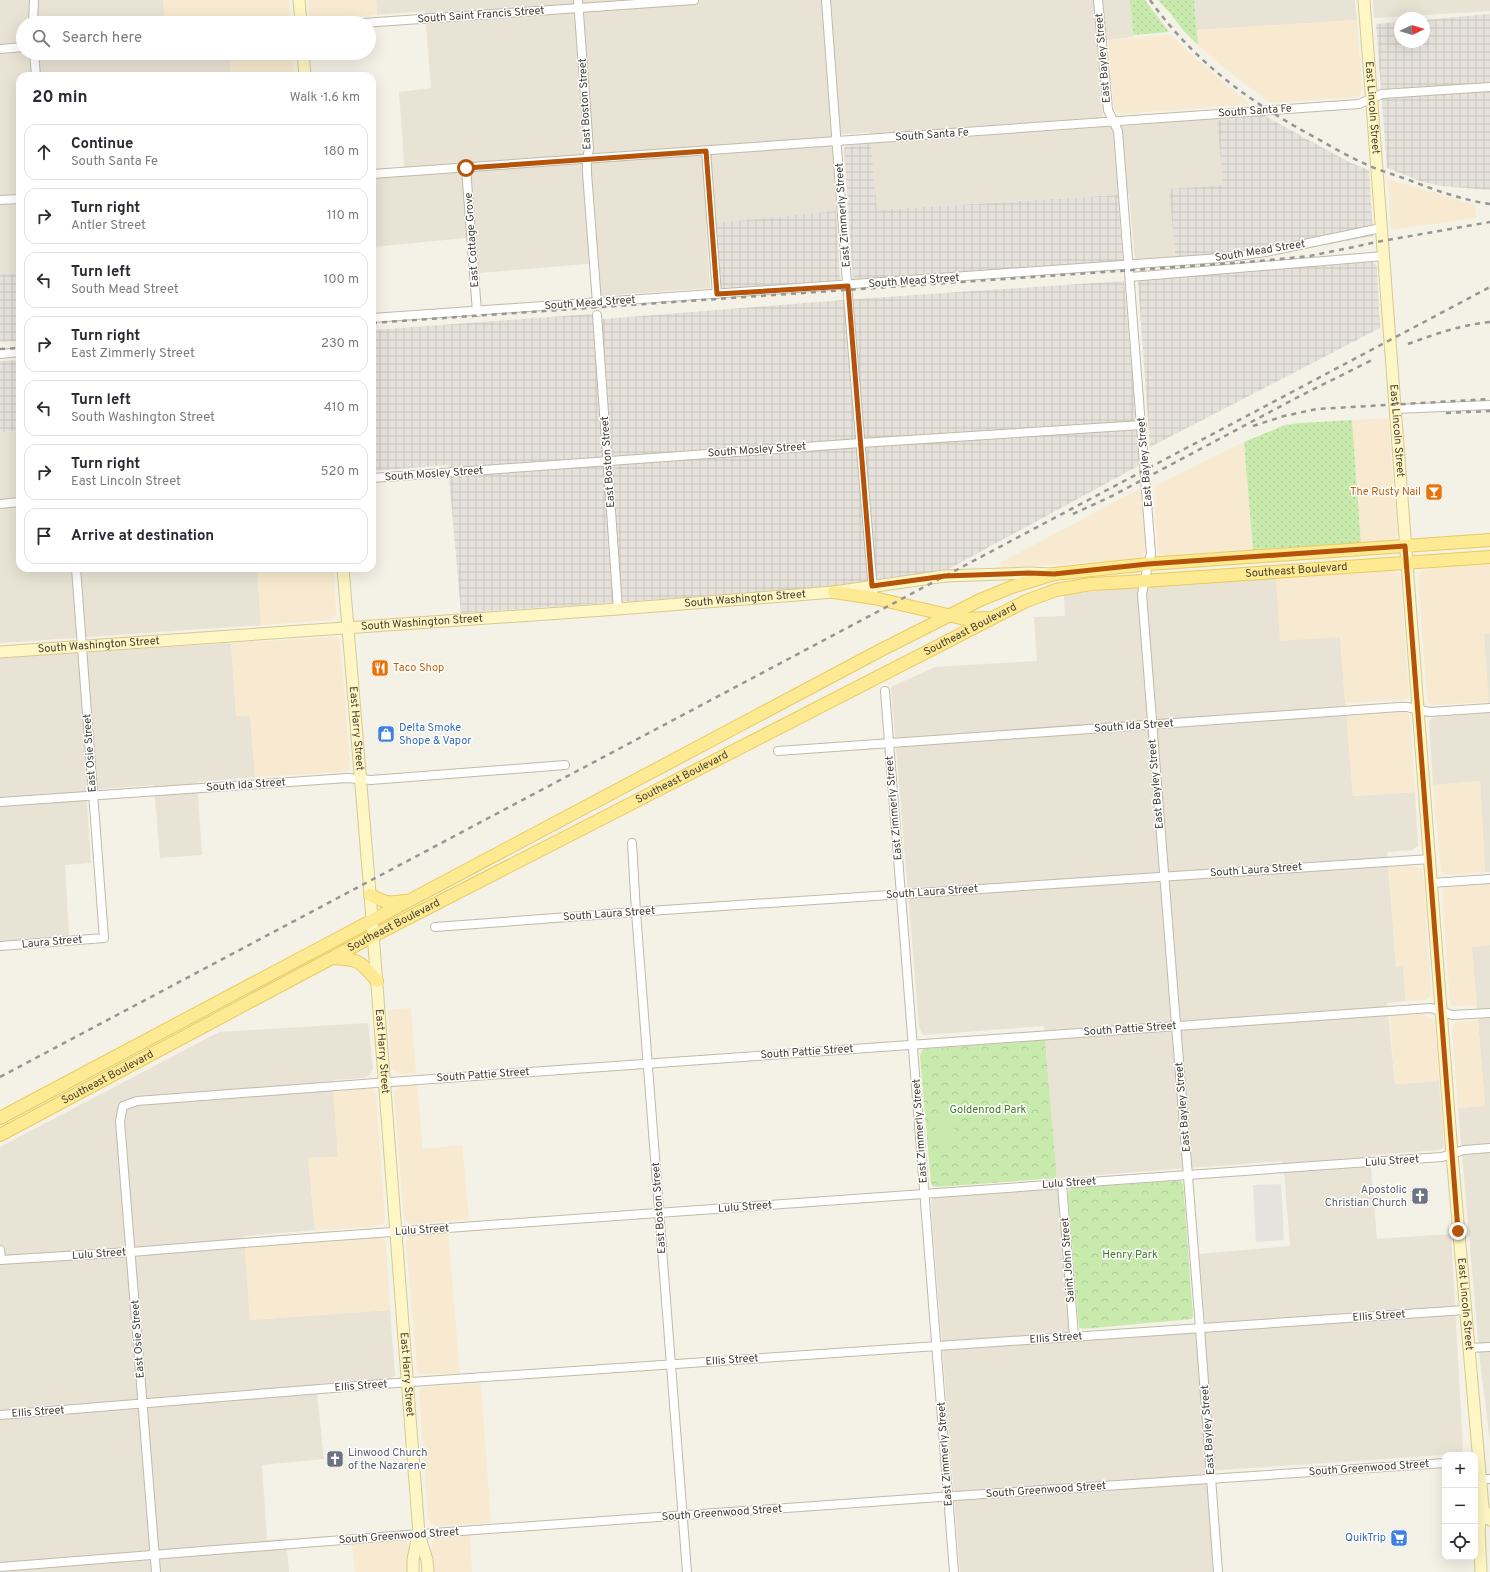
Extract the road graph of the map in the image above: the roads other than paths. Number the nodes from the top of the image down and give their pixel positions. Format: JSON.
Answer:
{"nodes":[{"id":1,"x":34,"y":0,"type":"edge"},
{"id":2,"x":299,"y":0,"type":"edge"},
{"id":3,"x":694,"y":0,"type":"edge"},
{"id":4,"x":826,"y":0,"type":"edge"},
{"id":5,"x":1098,"y":0,"type":"edge"},
{"id":6,"x":1364,"y":0,"type":"edge"},
{"id":7,"x":578,"y":4,"type":"edge"},
{"id":8,"x":33,"y":16,"type":"edge"},
{"id":9,"x":300,"y":16,"type":"edge"},
{"id":10,"x":376,"y":22,"type":"edge"},
{"id":11,"x":16,"y":48,"type":"edge"},
{"id":12,"x":0,"y":49,"type":"edge"},
{"id":13,"x":35,"y":60,"type":"edge"},
{"id":14,"x":304,"y":60,"type":"edge"},
{"id":15,"x":36,"y":72,"type":"edge"},
{"id":16,"x":305,"y":72,"type":"edge"},
{"id":17,"x":1490,"y":87,"type":"edge"},
{"id":18,"x":1372,"y":99,"type":"junction"},
{"id":19,"x":1113,"y":122,"type":"junction"},
{"id":20,"x":838,"y":141,"type":"junction"},
{"id":21,"x":706,"y":151,"type":"junction"},
{"id":22,"x":587,"y":160,"type":"junction"},
{"id":23,"x":466,"y":168,"type":"junction"},
{"id":24,"x":376,"y":174,"type":"edge"},
{"id":25,"x":16,"y":199,"type":"edge"},
{"id":26,"x":0,"y":200,"type":"edge"},
{"id":27,"x":1381,"y":228,"type":"junction"},
{"id":28,"x":1384,"y":256,"type":"junction"},
{"id":29,"x":1129,"y":265,"type":"junction"},
{"id":30,"x":1130,"y":277,"type":"junction"},
{"id":31,"x":848,"y":286,"type":"junction"},
{"id":32,"x":717,"y":294,"type":"junction"},
{"id":33,"x":597,"y":303,"type":"junction"},
{"id":34,"x":477,"y":312,"type":"junction"},
{"id":35,"x":597,"y":315,"type":"dead end"},
{"id":36,"x":376,"y":318,"type":"edge"},
{"id":37,"x":16,"y":352,"type":"edge"},
{"id":38,"x":0,"y":354,"type":"edge"},
{"id":39,"x":1490,"y":404,"type":"edge"},
{"id":40,"x":1396,"y":409,"type":"junction"},
{"id":41,"x":1142,"y":425,"type":"junction"},
{"id":42,"x":862,"y":443,"type":"junction"},
{"id":43,"x":608,"y":462,"type":"junction"},
{"id":44,"x":376,"y":478,"type":"edge"},
{"id":45,"x":16,"y":502,"type":"edge"},
{"id":46,"x":0,"y":504,"type":"edge"},
{"id":47,"x":1490,"y":540,"type":"edge"},
{"id":48,"x":1405,"y":546,"type":"junction"},
{"id":49,"x":1490,"y":557,"type":"edge"},
{"id":50,"x":1407,"y":563,"type":"junction"},
{"id":51,"x":1148,"y":564,"type":"junction"},
{"id":52,"x":76,"y":572,"type":"edge"},
{"id":53,"x":343,"y":572,"type":"edge"},
{"id":54,"x":1054,"y":574,"type":"junction"},
{"id":55,"x":1144,"y":581,"type":"junction"},
{"id":56,"x":872,"y":586,"type":"junction"},
{"id":57,"x":834,"y":592,"type":"junction"},
{"id":58,"x":874,"y":598,"type":"junction"},
{"id":59,"x":618,"y":609,"type":"junction"},
{"id":60,"x":947,"y":616,"type":"junction"},
{"id":61,"x":993,"y":618,"type":"junction"},
{"id":62,"x":348,"y":627,"type":"junction"},
{"id":63,"x":82,"y":646,"type":"junction"},
{"id":64,"x":0,"y":652,"type":"edge"},
{"id":65,"x":885,"y":691,"type":"dead end"},
{"id":66,"x":1490,"y":708,"type":"edge"},
{"id":67,"x":1418,"y":709,"type":"junction"},
{"id":68,"x":1152,"y":725,"type":"junction"},
{"id":69,"x":889,"y":743,"type":"junction"},
{"id":70,"x":778,"y":751,"type":"dead end"},
{"id":71,"x":565,"y":766,"type":"dead end"},
{"id":72,"x":360,"y":779,"type":"junction"},
{"id":73,"x":93,"y":796,"type":"junction"},
{"id":74,"x":0,"y":802,"type":"edge"},
{"id":75,"x":632,"y":843,"type":"dead end"},
{"id":76,"x":1430,"y":859,"type":"junction"},
{"id":77,"x":1164,"y":876,"type":"junction"},
{"id":78,"x":1490,"y":879,"type":"edge"},
{"id":79,"x":1431,"y":883,"type":"junction"},
{"id":80,"x":370,"y":895,"type":"junction"},
{"id":81,"x":901,"y":895,"type":"junction"},
{"id":82,"x":411,"y":900,"type":"junction"},
{"id":83,"x":636,"y":912,"type":"junction"},
{"id":84,"x":372,"y":921,"type":"junction"},
{"id":85,"x":435,"y":928,"type":"dead end"},
{"id":86,"x":373,"y":936,"type":"junction"},
{"id":87,"x":104,"y":938,"type":"joint"},
{"id":88,"x":0,"y":946,"type":"edge"},
{"id":89,"x":333,"y":958,"type":"junction"},
{"id":90,"x":377,"y":981,"type":"junction"},
{"id":91,"x":1441,"y":1012,"type":"junction"},
{"id":92,"x":1490,"y":1013,"type":"edge"},
{"id":93,"x":1176,"y":1026,"type":"junction"},
{"id":94,"x":913,"y":1044,"type":"junction"},
{"id":95,"x":648,"y":1064,"type":"junction"},
{"id":96,"x":384,"y":1082,"type":"junction"},
{"id":97,"x":123,"y":1106,"type":"joint"},
{"id":98,"x":0,"y":1118,"type":"edge"},
{"id":99,"x":0,"y":1135,"type":"edge"},
{"id":100,"x":1490,"y":1148,"type":"edge"},
{"id":101,"x":1452,"y":1154,"type":"junction"},
{"id":102,"x":1188,"y":1176,"type":"junction"},
{"id":103,"x":1062,"y":1184,"type":"junction"},
{"id":104,"x":925,"y":1194,"type":"junction"},
{"id":105,"x":660,"y":1213,"type":"junction"},
{"id":106,"x":395,"y":1232,"type":"junction"},
{"id":107,"x":0,"y":1250,"type":"edge"},
{"id":108,"x":131,"y":1252,"type":"junction"},
{"id":109,"x":0,"y":1260,"type":"edge"},
{"id":110,"x":1465,"y":1310,"type":"junction"},
{"id":111,"x":1200,"y":1328,"type":"junction"},
{"id":112,"x":1074,"y":1336,"type":"junction"},
{"id":113,"x":937,"y":1346,"type":"junction"},
{"id":114,"x":1490,"y":1347,"type":"edge"},
{"id":115,"x":1468,"y":1348,"type":"junction"},
{"id":116,"x":671,"y":1364,"type":"junction"},
{"id":117,"x":407,"y":1382,"type":"junction"},
{"id":118,"x":142,"y":1403,"type":"junction"},
{"id":119,"x":0,"y":1415,"type":"edge"},
{"id":120,"x":1476,"y":1452,"type":"edge"},
{"id":121,"x":1442,"y":1463,"type":"edge"},
{"id":122,"x":1478,"y":1463,"type":"edge"},
{"id":123,"x":1211,"y":1478,"type":"junction"},
{"id":124,"x":1485,"y":1479,"type":"edge"},
{"id":125,"x":948,"y":1496,"type":"junction"},
{"id":126,"x":1483,"y":1508,"type":"junction"},
{"id":127,"x":683,"y":1516,"type":"junction"},
{"id":128,"x":1490,"y":1520,"type":"edge"},
{"id":129,"x":419,"y":1534,"type":"junction"},
{"id":130,"x":155,"y":1555,"type":"junction"},
{"id":131,"x":0,"y":1567,"type":"edge"},
{"id":132,"x":156,"y":1572,"type":"edge"},
{"id":133,"x":413,"y":1572,"type":"edge"},
{"id":134,"x":428,"y":1572,"type":"edge"},
{"id":135,"x":688,"y":1572,"type":"edge"},
{"id":136,"x":954,"y":1572,"type":"edge"},
{"id":137,"x":1218,"y":1572,"type":"edge"},
{"id":138,"x":1481,"y":1572,"type":"edge"}],
"edges":[{"from":1,"to":8,"type":"street"},
{"from":2,"to":9,"type":"street"},
{"from":3,"to":7,"type":"street","name":"South Saint Francis Street"},
{"from":4,"to":20,"type":"street","name":"East Zimmerly Street"},
{"from":5,"to":19,"type":"street","name":"East Bayley Street"},
{"from":6,"to":18,"type":"street","name":"East Lincoln Street"},
{"from":7,"to":10,"type":"street","name":"South Saint Francis Street"},
{"from":7,"to":22,"type":"street","name":"East Boston Street"},
{"from":11,"to":12,"type":"street"},
{"from":13,"to":15,"type":"street"},
{"from":14,"to":16,"type":"street"},
{"from":17,"to":18,"type":"street","name":"South Santa Fe"},
{"from":18,"to":19,"type":"street","name":"South Santa Fe"},
{"from":18,"to":27,"type":"street","name":"East Lincoln Street"},
{"from":19,"to":20,"type":"street","name":"South Santa Fe"},
{"from":19,"to":29,"type":"street","name":"East Bayley Street"},
{"from":20,"to":21,"type":"street","name":"South Santa Fe"},
{"from":20,"to":31,"type":"street","name":"East Zimmerly Street"},
{"from":21,"to":22,"type":"street","name":"South Santa Fe"},
{"from":21,"to":32,"type":"street"},
{"from":22,"to":23,"type":"street","name":"South Santa Fe"},
{"from":22,"to":33,"type":"street","name":"East Boston Street"},
{"from":23,"to":24,"type":"street","name":"South Santa Fe"},
{"from":23,"to":34,"type":"street","name":"East Cottage Grove"},
{"from":25,"to":26,"type":"street"},
{"from":27,"to":28,"type":"street","name":"East Lincoln Street"},
{"from":27,"to":29,"type":"street","name":"South Mead Street"},
{"from":28,"to":30,"type":"street","name":"South Mead Street"},
{"from":28,"to":40,"type":"street","name":"East Lincoln Street"},
{"from":29,"to":30,"type":"street","name":"East Bayley Street"},
{"from":29,"to":31,"type":"street","name":"South Mead Street"},
{"from":30,"to":41,"type":"street","name":"East Bayley Street"},
{"from":31,"to":32,"type":"street","name":"South Mead Street"},
{"from":31,"to":42,"type":"street","name":"East Zimmerly Street"},
{"from":32,"to":33,"type":"street","name":"South Mead Street"},
{"from":33,"to":34,"type":"street","name":"South Mead Street"},
{"from":34,"to":36,"type":"street","name":"South Mead Street"},
{"from":35,"to":43,"type":"street","name":"East Boston Street"},
{"from":37,"to":38,"type":"street"},
{"from":39,"to":40,"type":"street"},
{"from":40,"to":48,"type":"street","name":"East Lincoln Street"},
{"from":41,"to":42,"type":"street","name":"South Mosley Street"},
{"from":41,"to":51,"type":"street","name":"East Bayley Street"},
{"from":42,"to":43,"type":"street","name":"South Mosley Street"},
{"from":42,"to":56,"type":"street","name":"East Zimmerly Street"},
{"from":43,"to":44,"type":"street","name":"South Mosley Street"},
{"from":43,"to":59,"type":"street","name":"East Boston Street"},
{"from":45,"to":46,"type":"street"},
{"from":47,"to":48,"type":"main road","name":"South Washington Street"},
{"from":48,"to":50,"type":"street","name":"East Lincoln Street"},
{"from":48,"to":51,"type":"main road","name":"South Washington Street"},
{"from":49,"to":50,"type":"main road"},
{"from":50,"to":55,"type":"main road","name":"Southeast Boulevard"},
{"from":50,"to":67,"type":"street","name":"East Lincoln Street"},
{"from":51,"to":54,"type":"main road","name":"South Washington Street"},
{"from":51,"to":55,"type":"street","name":"East Bayley Street"},
{"from":52,"to":63,"type":"street","name":"East Osie Street"},
{"from":53,"to":62,"type":"street","name":"East Harry Street"},
{"from":54,"to":56,"type":"street","name":"South Washington Street"},
{"from":54,"to":60,"type":"main road","name":"Southeast Boulevard"},
{"from":55,"to":61,"type":"main road","name":"Southeast Boulevard"},
{"from":55,"to":68,"type":"street","name":"East Bayley Street"},
{"from":56,"to":57,"type":"street","name":"South Washington Street"},
{"from":56,"to":58,"type":"street","name":"East Zimmerly Street"},
{"from":57,"to":58,"type":"main road"},
{"from":57,"to":59,"type":"street","name":"South Washington Street"},
{"from":58,"to":60,"type":"main road"},
{"from":59,"to":62,"type":"street","name":"South Washington Street"},
{"from":60,"to":61,"type":"main road"},
{"from":60,"to":82,"type":"main road","name":"Southeast Boulevard"},
{"from":61,"to":86,"type":"main road","name":"Southeast Boulevard"},
{"from":62,"to":63,"type":"street","name":"South Washington Street"},
{"from":62,"to":72,"type":"street","name":"East Harry Street"},
{"from":63,"to":64,"type":"street","name":"South Washington Street"},
{"from":63,"to":73,"type":"street","name":"East Osie Street"},
{"from":65,"to":69,"type":"street","name":"East Zimmerly Street"},
{"from":66,"to":67,"type":"street","name":"South Ida Street"},
{"from":67,"to":68,"type":"street","name":"South Ida Street"},
{"from":67,"to":76,"type":"street","name":"East Lincoln Street"},
{"from":68,"to":69,"type":"street","name":"South Ida Street"},
{"from":68,"to":77,"type":"street","name":"East Bayley Street"},
{"from":69,"to":70,"type":"street","name":"South Ida Street"},
{"from":69,"to":81,"type":"street","name":"East Zimmerly Street"},
{"from":71,"to":72,"type":"street","name":"South Ida Street"},
{"from":72,"to":73,"type":"street","name":"South Ida Street"},
{"from":72,"to":80,"type":"street","name":"East Harry Street"},
{"from":73,"to":74,"type":"street","name":"South Ida Street"},
{"from":73,"to":87,"type":"street","name":"East Osie Street"},
{"from":75,"to":83,"type":"street","name":"East Boston Street"},
{"from":76,"to":77,"type":"street","name":"South Laura Street"},
{"from":76,"to":79,"type":"street","name":"East Lincoln Street"},
{"from":77,"to":81,"type":"street","name":"South Laura Street"},
{"from":77,"to":93,"type":"street","name":"East Bayley Street"},
{"from":78,"to":79,"type":"street"},
{"from":79,"to":91,"type":"street","name":"East Lincoln Street"},
{"from":80,"to":82,"type":"main road"},
{"from":80,"to":84,"type":"street","name":"East Harry Street"},
{"from":81,"to":83,"type":"street","name":"South Laura Street"},
{"from":81,"to":94,"type":"street","name":"East Zimmerly Street"},
{"from":82,"to":84,"type":"main road","name":"Southeast Boulevard"},
{"from":83,"to":85,"type":"street","name":"South Laura Street"},
{"from":83,"to":95,"type":"street","name":"East Boston Street"},
{"from":84,"to":86,"type":"street","name":"East Harry Street"},
{"from":84,"to":98,"type":"main road","name":"Southeast Boulevard"},
{"from":86,"to":89,"type":"main road","name":"Southeast Boulevard"},
{"from":86,"to":90,"type":"street","name":"East Harry Street"},
{"from":87,"to":88,"type":"street","name":"Laura Street"},
{"from":89,"to":90,"type":"main road"},
{"from":89,"to":99,"type":"main road","name":"Southeast Boulevard"},
{"from":90,"to":96,"type":"street","name":"East Harry Street"},
{"from":91,"to":92,"type":"street","name":"South Pattie Street"},
{"from":91,"to":93,"type":"street","name":"South Pattie Street"},
{"from":91,"to":101,"type":"street","name":"East Lincoln Street"},
{"from":93,"to":94,"type":"street","name":"South Pattie Street"},
{"from":93,"to":102,"type":"street","name":"East Bayley Street"},
{"from":94,"to":95,"type":"street","name":"South Pattie Street"},
{"from":94,"to":104,"type":"street","name":"East Zimmerly Street"},
{"from":95,"to":96,"type":"street","name":"South Pattie Street"},
{"from":95,"to":105,"type":"street","name":"East Boston Street"},
{"from":96,"to":97,"type":"street","name":"South Pattie Street"},
{"from":96,"to":106,"type":"street","name":"East Harry Street"},
{"from":97,"to":108,"type":"street","name":"East Osie Street"},
{"from":100,"to":101,"type":"street","name":"Lulu Street"},
{"from":101,"to":102,"type":"street","name":"Lulu Street"},
{"from":101,"to":110,"type":"street","name":"East Lincoln Street"},
{"from":102,"to":103,"type":"street","name":"Lulu Street"},
{"from":102,"to":111,"type":"street","name":"East Bayley Street"},
{"from":103,"to":104,"type":"street","name":"Lulu Street"},
{"from":103,"to":112,"type":"street","name":"Saint John Street"},
{"from":104,"to":105,"type":"street","name":"Lulu Street"},
{"from":104,"to":113,"type":"street","name":"East Zimmerly Street"},
{"from":105,"to":106,"type":"street","name":"Lulu Street"},
{"from":105,"to":116,"type":"street","name":"East Boston Street"},
{"from":106,"to":108,"type":"street","name":"Lulu Street"},
{"from":106,"to":117,"type":"street","name":"East Harry Street"},
{"from":107,"to":109,"type":"street"},
{"from":108,"to":109,"type":"street","name":"Lulu Street"},
{"from":108,"to":118,"type":"street","name":"East Osie Street"},
{"from":110,"to":111,"type":"street","name":"Ellis Street"},
{"from":110,"to":115,"type":"street","name":"East Lincoln Street"},
{"from":111,"to":112,"type":"street","name":"Ellis Street"},
{"from":111,"to":123,"type":"street","name":"East Bayley Street"},
{"from":112,"to":113,"type":"street","name":"Ellis Street"},
{"from":113,"to":116,"type":"street","name":"Ellis Street"},
{"from":113,"to":125,"type":"street","name":"East Zimmerly Street"},
{"from":114,"to":115,"type":"street"},
{"from":115,"to":120,"type":"street","name":"East Lincoln Street"},
{"from":116,"to":117,"type":"street","name":"Ellis Street"},
{"from":116,"to":127,"type":"street","name":"East Boston Street"},
{"from":117,"to":118,"type":"street","name":"Ellis Street"},
{"from":117,"to":129,"type":"street","name":"East Harry Street"},
{"from":118,"to":119,"type":"street","name":"Ellis Street"},
{"from":118,"to":130,"type":"street","name":"East Osie Street"},
{"from":121,"to":123,"type":"street","name":"South Greenwood Street"},
{"from":122,"to":124,"type":"street","name":"East Lincoln Street"},
{"from":123,"to":125,"type":"street","name":"South Greenwood Street"},
{"from":123,"to":137,"type":"street","name":"East Bayley Street"},
{"from":124,"to":126,"type":"street","name":"East Lincoln Street"},
{"from":125,"to":127,"type":"street","name":"South Greenwood Street"},
{"from":125,"to":136,"type":"street","name":"East Zimmerly Street"},
{"from":126,"to":128,"type":"street","name":"East Lincoln Street"},
{"from":126,"to":138,"type":"street","name":"East Lincoln Street"},
{"from":127,"to":129,"type":"street","name":"South Greenwood Street"},
{"from":127,"to":135,"type":"street","name":"East Boston Street"},
{"from":129,"to":130,"type":"street","name":"South Greenwood Street"},
{"from":129,"to":133,"type":"street","name":"East Harry Street"},
{"from":129,"to":134,"type":"street","name":"East Harry Street"},
{"from":130,"to":131,"type":"street","name":"South Greenwood Street"},
{"from":130,"to":132,"type":"street","name":"East Osie Street"}]}
